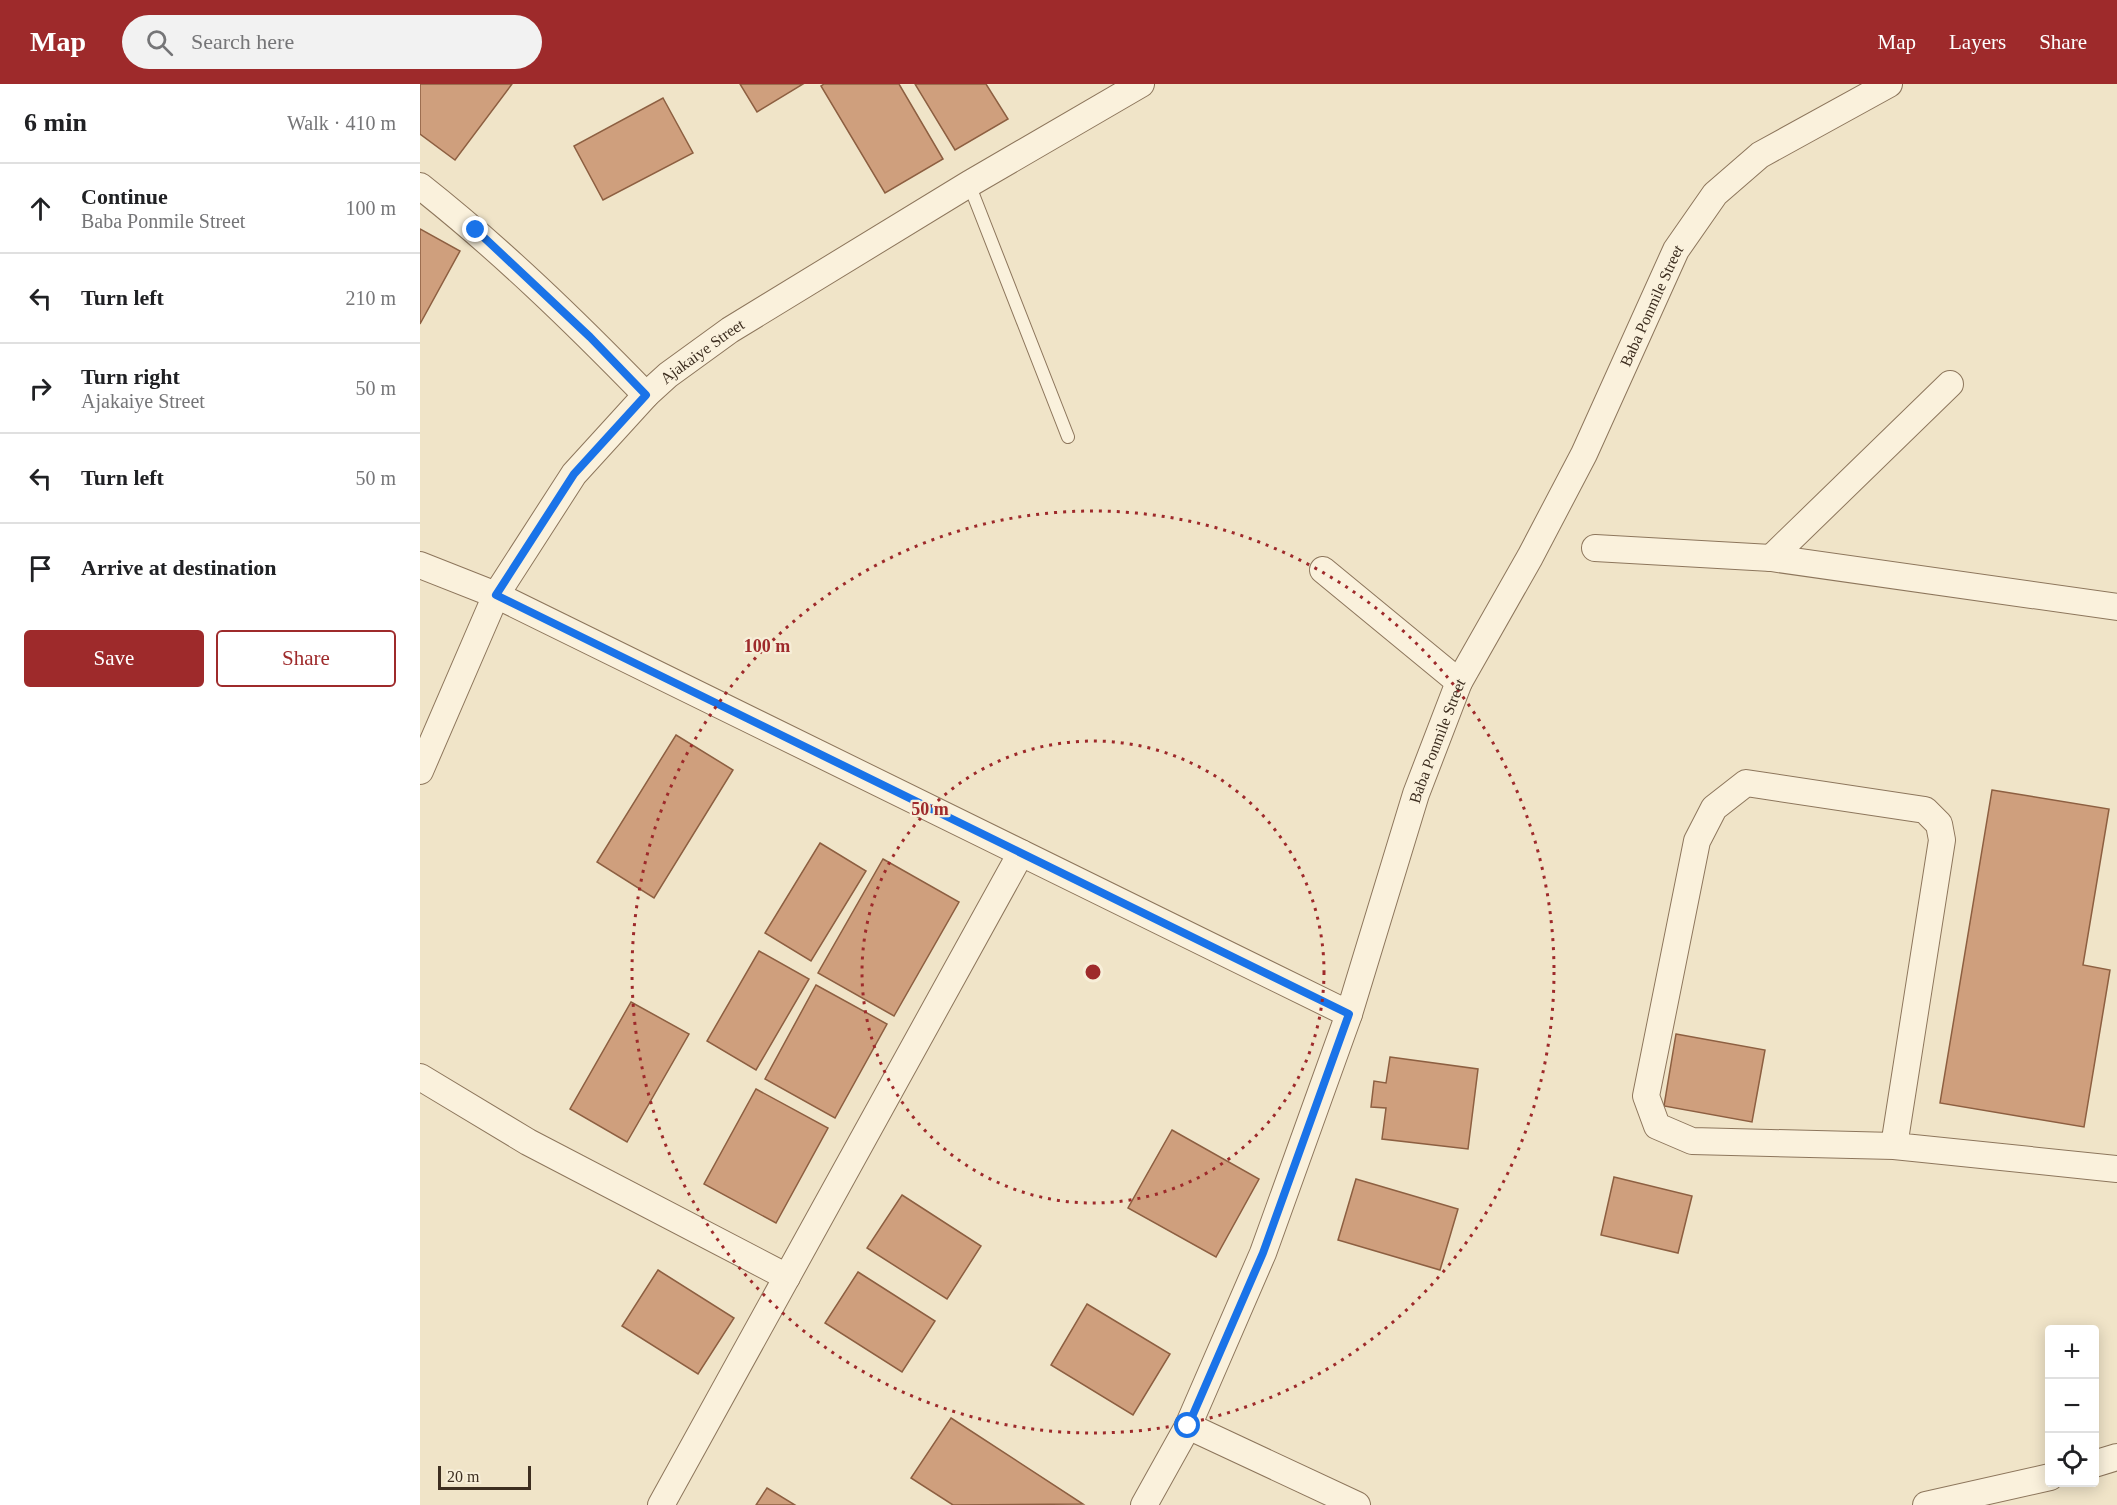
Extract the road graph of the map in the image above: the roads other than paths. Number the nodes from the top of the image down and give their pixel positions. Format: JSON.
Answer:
{"nodes":[{"id":1,"x":1141,"y":84,"type":"edge"},
{"id":2,"x":1890,"y":84,"type":"edge"},
{"id":3,"x":969,"y":184,"type":"junction"},
{"id":4,"x":420,"y":186,"type":"edge"},
{"id":5,"x":1950,"y":384,"type":"dead end"},
{"id":6,"x":646,"y":395,"type":"junction"},
{"id":7,"x":1068,"y":438,"type":"dead end"},
{"id":8,"x":1595,"y":548,"type":"dead end"},
{"id":9,"x":1771,"y":558,"type":"junction"},
{"id":10,"x":420,"y":565,"type":"edge"},
{"id":11,"x":1323,"y":570,"type":"dead end"},
{"id":12,"x":496,"y":595,"type":"junction"},
{"id":13,"x":2117,"y":608,"type":"edge"},
{"id":14,"x":1459,"y":682,"type":"junction"},
{"id":15,"x":420,"y":771,"type":"edge"},
{"id":16,"x":1021,"y":853,"type":"junction"},
{"id":17,"x":1349,"y":1014,"type":"junction"},
{"id":18,"x":420,"y":1077,"type":"edge"},
{"id":19,"x":1894,"y":1146,"type":"junction"},
{"id":20,"x":2117,"y":1169,"type":"edge"},
{"id":21,"x":787,"y":1277,"type":"junction"},
{"id":22,"x":1188,"y":1426,"type":"junction"},
{"id":23,"x":2117,"y":1457,"type":"edge"},
{"id":24,"x":2099,"y":1462,"type":"edge"},
{"id":25,"x":2045,"y":1478,"type":"edge"},
{"id":26,"x":662,"y":1505,"type":"edge"},
{"id":27,"x":1144,"y":1505,"type":"edge"},
{"id":28,"x":1357,"y":1505,"type":"edge"},
{"id":29,"x":1926,"y":1505,"type":"edge"}],
"edges":[{"from":1,"to":3,"type":"street","name":"Ajakaiye Street"},
{"from":2,"to":14,"type":"street","name":"Baba Ponmile Street"},
{"from":3,"to":6,"type":"street","name":"Ajakaiye Street"},
{"from":3,"to":7,"type":"lane"},
{"from":4,"to":6,"type":"street"},
{"from":5,"to":9,"type":"street"},
{"from":6,"to":12,"type":"street","name":"Ajakaiye Street"},
{"from":8,"to":9,"type":"street"},
{"from":9,"to":13,"type":"street"},
{"from":10,"to":12,"type":"street"},
{"from":11,"to":14,"type":"street"},
{"from":12,"to":15,"type":"street","name":"Ajakaiye Street"},
{"from":12,"to":16,"type":"street"},
{"from":14,"to":17,"type":"street","name":"Baba Ponmile Street"},
{"from":16,"to":17,"type":"street"},
{"from":16,"to":21,"type":"street"},
{"from":17,"to":22,"type":"street","name":"Baba Ponmile Street"},
{"from":18,"to":21,"type":"street"},
{"from":19,"to":19,"type":"street"},
{"from":19,"to":20,"type":"street"},
{"from":21,"to":26,"type":"street"},
{"from":22,"to":27,"type":"street","name":"Baba Ponmile Street"},
{"from":22,"to":28,"type":"street"},
{"from":23,"to":24,"type":"street"},
{"from":25,"to":29,"type":"street"}]}
